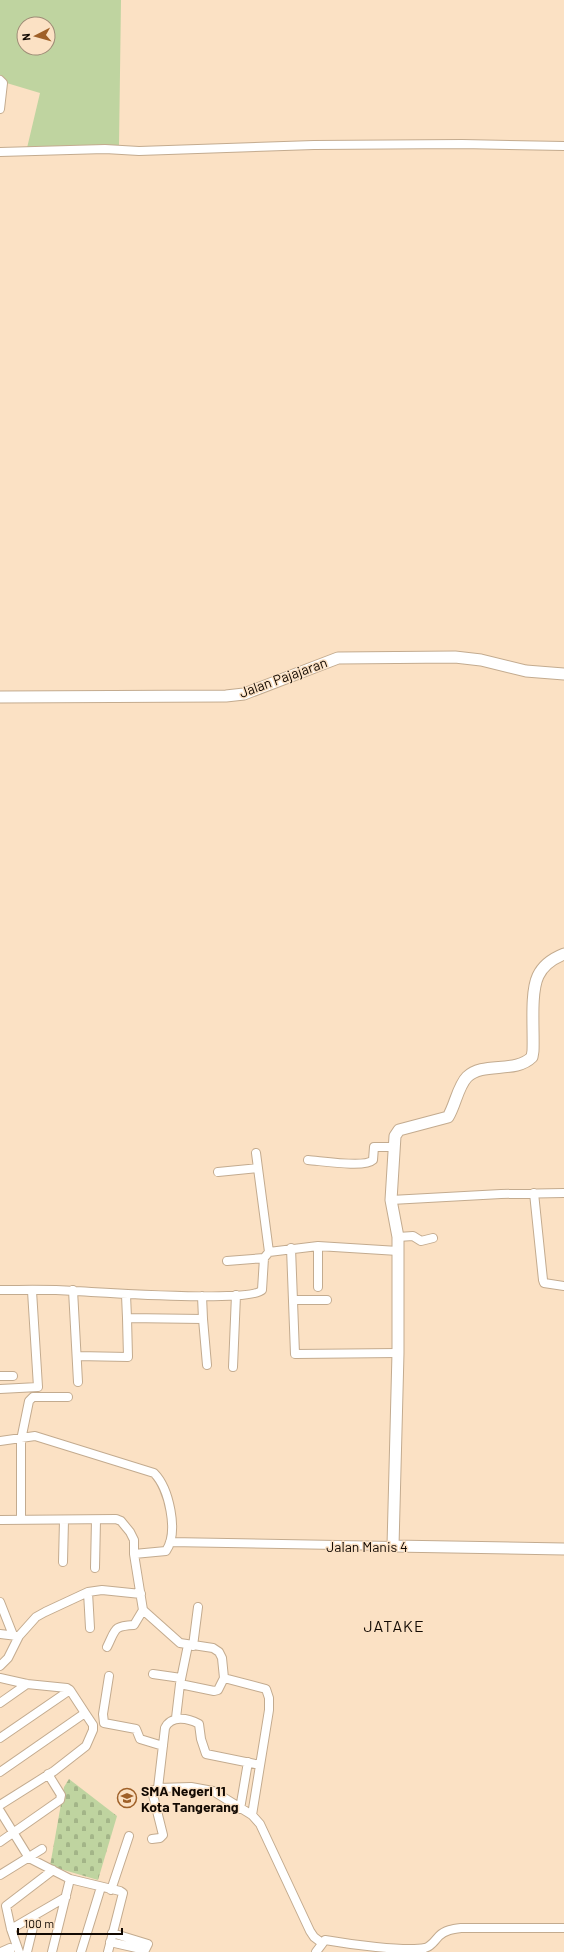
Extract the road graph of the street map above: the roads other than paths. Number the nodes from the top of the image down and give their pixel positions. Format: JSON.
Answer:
{"nodes":[{"id":1,"x":0,"y":80,"type":"edge"},
{"id":2,"x":0,"y":109,"type":"edge"},
{"id":3,"x":564,"y":146,"type":"edge"},
{"id":4,"x":0,"y":152,"type":"edge"},
{"id":5,"x":564,"y":674,"type":"edge"},
{"id":6,"x":0,"y":697,"type":"edge"},
{"id":7,"x":564,"y":954,"type":"edge"},
{"id":8,"x":394,"y":1147,"type":"junction"},
{"id":9,"x":256,"y":1153,"type":"dead end"},
{"id":10,"x":308,"y":1160,"type":"dead end"},
{"id":11,"x":258,"y":1168,"type":"junction"},
{"id":12,"x":218,"y":1172,"type":"dead end"},
{"id":13,"x":534,"y":1193,"type":"junction"},
{"id":14,"x":564,"y":1193,"type":"edge"},
{"id":15,"x":391,"y":1200,"type":"junction"},
{"id":16,"x":398,"y":1236,"type":"junction"},
{"id":17,"x":433,"y":1238,"type":"dead end"},
{"id":18,"x":318,"y":1246,"type":"junction"},
{"id":19,"x":291,"y":1248,"type":"junction"},
{"id":20,"x":398,"y":1251,"type":"junction"},
{"id":21,"x":266,"y":1255,"type":"junction"},
{"id":22,"x":226,"y":1261,"type":"dead end"},
{"id":23,"x":564,"y":1286,"type":"edge"},
{"id":24,"x":318,"y":1287,"type":"dead end"},
{"id":25,"x":0,"y":1290,"type":"edge"},
{"id":26,"x":73,"y":1290,"type":"junction"},
{"id":27,"x":32,"y":1291,"type":"junction"},
{"id":28,"x":126,"y":1295,"type":"junction"},
{"id":29,"x":236,"y":1295,"type":"junction"},
{"id":30,"x":202,"y":1296,"type":"junction"},
{"id":31,"x":293,"y":1300,"type":"junction"},
{"id":32,"x":327,"y":1300,"type":"dead end"},
{"id":33,"x":127,"y":1318,"type":"junction"},
{"id":34,"x":203,"y":1320,"type":"junction"},
{"id":35,"x":398,"y":1353,"type":"junction"},
{"id":36,"x":77,"y":1356,"type":"junction"},
{"id":37,"x":207,"y":1365,"type":"dead end"},
{"id":38,"x":233,"y":1367,"type":"dead end"},
{"id":39,"x":0,"y":1376,"type":"edge"},
{"id":40,"x":13,"y":1376,"type":"dead end"},
{"id":41,"x":78,"y":1382,"type":"dead end"},
{"id":42,"x":0,"y":1389,"type":"edge"},
{"id":43,"x":68,"y":1397,"type":"dead end"},
{"id":44,"x":0,"y":1441,"type":"edge"},
{"id":45,"x":21,"y":1442,"type":"junction"},
{"id":46,"x":0,"y":1520,"type":"edge"},
{"id":47,"x":20,"y":1520,"type":"junction"},
{"id":48,"x":64,"y":1520,"type":"junction"},
{"id":49,"x":96,"y":1520,"type":"junction"},
{"id":50,"x":170,"y":1542,"type":"junction"},
{"id":51,"x":393,"y":1546,"type":"junction"},
{"id":52,"x":564,"y":1550,"type":"edge"},
{"id":53,"x":134,"y":1554,"type":"junction"},
{"id":54,"x":63,"y":1562,"type":"dead end"},
{"id":55,"x":95,"y":1568,"type":"dead end"},
{"id":56,"x":88,"y":1592,"type":"junction"},
{"id":57,"x":141,"y":1594,"type":"junction"},
{"id":58,"x":0,"y":1602,"type":"edge"},
{"id":59,"x":198,"y":1607,"type":"dead end"},
{"id":60,"x":143,"y":1610,"type":"junction"},
{"id":61,"x":90,"y":1628,"type":"dead end"},
{"id":62,"x":0,"y":1634,"type":"edge"},
{"id":63,"x":16,"y":1636,"type":"junction"},
{"id":64,"x":190,"y":1645,"type":"junction"},
{"id":65,"x":107,"y":1647,"type":"dead end"},
{"id":66,"x":0,"y":1666,"type":"edge"},
{"id":67,"x":153,"y":1674,"type":"dead end"},
{"id":68,"x":110,"y":1676,"type":"dead end"},
{"id":69,"x":0,"y":1678,"type":"edge"},
{"id":70,"x":224,"y":1678,"type":"junction"},
{"id":71,"x":181,"y":1681,"type":"junction"},
{"id":72,"x":27,"y":1684,"type":"junction"},
{"id":73,"x":70,"y":1690,"type":"junction"},
{"id":74,"x":0,"y":1703,"type":"edge"},
{"id":75,"x":83,"y":1714,"type":"junction"},
{"id":76,"x":176,"y":1718,"type":"junction"},
{"id":77,"x":0,"y":1738,"type":"edge"},
{"id":78,"x":163,"y":1746,"type":"junction"},
{"id":79,"x":248,"y":1762,"type":"junction"},
{"id":80,"x":260,"y":1765,"type":"junction"},
{"id":81,"x":0,"y":1772,"type":"edge"},
{"id":82,"x":48,"y":1774,"type":"junction"},
{"id":83,"x":158,"y":1788,"type":"junction"},
{"id":84,"x":0,"y":1805,"type":"edge"},
{"id":85,"x":240,"y":1809,"type":"junction"},
{"id":86,"x":0,"y":1811,"type":"edge"},
{"id":87,"x":252,"y":1815,"type":"junction"},
{"id":88,"x":14,"y":1833,"type":"junction"},
{"id":89,"x":129,"y":1836,"type":"dead end"},
{"id":90,"x":152,"y":1839,"type":"dead end"},
{"id":91,"x":0,"y":1842,"type":"edge"},
{"id":92,"x":42,"y":1849,"type":"dead end"},
{"id":93,"x":29,"y":1858,"type":"junction"},
{"id":94,"x":53,"y":1870,"type":"junction"},
{"id":95,"x":0,"y":1875,"type":"edge"},
{"id":96,"x":70,"y":1879,"type":"junction"},
{"id":97,"x":100,"y":1887,"type":"junction"},
{"id":98,"x":111,"y":1890,"type":"junction"},
{"id":99,"x":66,"y":1898,"type":"junction"},
{"id":100,"x":36,"y":1915,"type":"junction"},
{"id":101,"x":564,"y":1928,"type":"edge"},
{"id":102,"x":11,"y":1929,"type":"junction"},
{"id":103,"x":322,"y":1943,"type":"junction"},
{"id":104,"x":1,"y":1952,"type":"edge"},
{"id":105,"x":10,"y":1952,"type":"edge"},
{"id":106,"x":19,"y":1952,"type":"edge"},
{"id":107,"x":27,"y":1952,"type":"edge"},
{"id":108,"x":52,"y":1952,"type":"edge"},
{"id":109,"x":81,"y":1952,"type":"edge"},
{"id":110,"x":108,"y":1952,"type":"edge"},
{"id":111,"x":316,"y":1952,"type":"edge"}],
"edges":[{"from":1,"to":2,"type":"street"},
{"from":3,"to":4,"type":"street"},
{"from":5,"to":6,"type":"street","name":"Jalan Pajajaran"},
{"from":7,"to":8,"type":"street"},
{"from":8,"to":10,"type":"street"},
{"from":8,"to":15,"type":"street"},
{"from":9,"to":11,"type":"street"},
{"from":11,"to":12,"type":"street"},
{"from":11,"to":21,"type":"street"},
{"from":13,"to":14,"type":"street"},
{"from":13,"to":15,"type":"street"},
{"from":13,"to":23,"type":"street"},
{"from":15,"to":16,"type":"street"},
{"from":16,"to":17,"type":"street"},
{"from":16,"to":20,"type":"street"},
{"from":18,"to":19,"type":"street"},
{"from":18,"to":20,"type":"street"},
{"from":18,"to":24,"type":"street"},
{"from":19,"to":21,"type":"street"},
{"from":19,"to":31,"type":"street"},
{"from":20,"to":35,"type":"street"},
{"from":21,"to":22,"type":"street"},
{"from":21,"to":29,"type":"street"},
{"from":25,"to":27,"type":"street"},
{"from":26,"to":27,"type":"street"},
{"from":26,"to":28,"type":"street"},
{"from":26,"to":36,"type":"street"},
{"from":27,"to":42,"type":"street"},
{"from":28,"to":30,"type":"street"},
{"from":28,"to":33,"type":"street"},
{"from":29,"to":30,"type":"street"},
{"from":29,"to":38,"type":"street"},
{"from":30,"to":34,"type":"street"},
{"from":31,"to":32,"type":"street"},
{"from":31,"to":35,"type":"street"},
{"from":33,"to":34,"type":"street"},
{"from":33,"to":36,"type":"street"},
{"from":34,"to":37,"type":"street"},
{"from":35,"to":51,"type":"street"},
{"from":36,"to":41,"type":"street"},
{"from":39,"to":40,"type":"street"},
{"from":43,"to":45,"type":"street"},
{"from":44,"to":45,"type":"street"},
{"from":45,"to":47,"type":"street"},
{"from":45,"to":50,"type":"street"},
{"from":46,"to":47,"type":"street"},
{"from":47,"to":48,"type":"street"},
{"from":48,"to":49,"type":"street"},
{"from":48,"to":54,"type":"street"},
{"from":49,"to":53,"type":"street"},
{"from":49,"to":55,"type":"street"},
{"from":50,"to":51,"type":"street","name":"Jalan Manis 4"},
{"from":50,"to":53,"type":"street"},
{"from":51,"to":52,"type":"street","name":"Jalan Manis 4"},
{"from":53,"to":57,"type":"street"},
{"from":56,"to":57,"type":"street"},
{"from":56,"to":61,"type":"street"},
{"from":56,"to":63,"type":"street"},
{"from":57,"to":60,"type":"street"},
{"from":58,"to":63,"type":"street"},
{"from":59,"to":64,"type":"street"},
{"from":60,"to":64,"type":"street"},
{"from":60,"to":65,"type":"street"},
{"from":62,"to":63,"type":"street"},
{"from":63,"to":66,"type":"street"},
{"from":64,"to":70,"type":"street"},
{"from":64,"to":71,"type":"street"},
{"from":67,"to":71,"type":"street"},
{"from":68,"to":78,"type":"street"},
{"from":69,"to":72,"type":"street"},
{"from":70,"to":71,"type":"street"},
{"from":70,"to":80,"type":"street"},
{"from":71,"to":76,"type":"street"},
{"from":72,"to":73,"type":"street"},
{"from":72,"to":74,"type":"street"},
{"from":73,"to":75,"type":"street"},
{"from":73,"to":77,"type":"street"},
{"from":75,"to":81,"type":"street"},
{"from":75,"to":82,"type":"street"},
{"from":76,"to":78,"type":"street"},
{"from":76,"to":79,"type":"street"},
{"from":78,"to":83,"type":"street"},
{"from":79,"to":80,"type":"street"},
{"from":79,"to":85,"type":"street"},
{"from":80,"to":87,"type":"street"},
{"from":82,"to":84,"type":"street"},
{"from":82,"to":88,"type":"street"},
{"from":83,"to":85,"type":"street"},
{"from":83,"to":90,"type":"street"},
{"from":85,"to":87,"type":"street"},
{"from":86,"to":88,"type":"street"},
{"from":87,"to":103,"type":"street"},
{"from":88,"to":91,"type":"street"},
{"from":88,"to":93,"type":"street"},
{"from":89,"to":98,"type":"street"},
{"from":92,"to":93,"type":"street"},
{"from":93,"to":94,"type":"street"},
{"from":93,"to":95,"type":"street"},
{"from":94,"to":96,"type":"street"},
{"from":94,"to":102,"type":"street"},
{"from":96,"to":97,"type":"street"},
{"from":96,"to":99,"type":"street"},
{"from":97,"to":98,"type":"street"},
{"from":97,"to":109,"type":"street"},
{"from":98,"to":110,"type":"street"},
{"from":99,"to":100,"type":"street"},
{"from":99,"to":108,"type":"street"},
{"from":100,"to":102,"type":"street"},
{"from":100,"to":107,"type":"street"},
{"from":101,"to":103,"type":"street"},
{"from":102,"to":106,"type":"street"},
{"from":103,"to":111,"type":"street"},
{"from":104,"to":105,"type":"street"}]}
